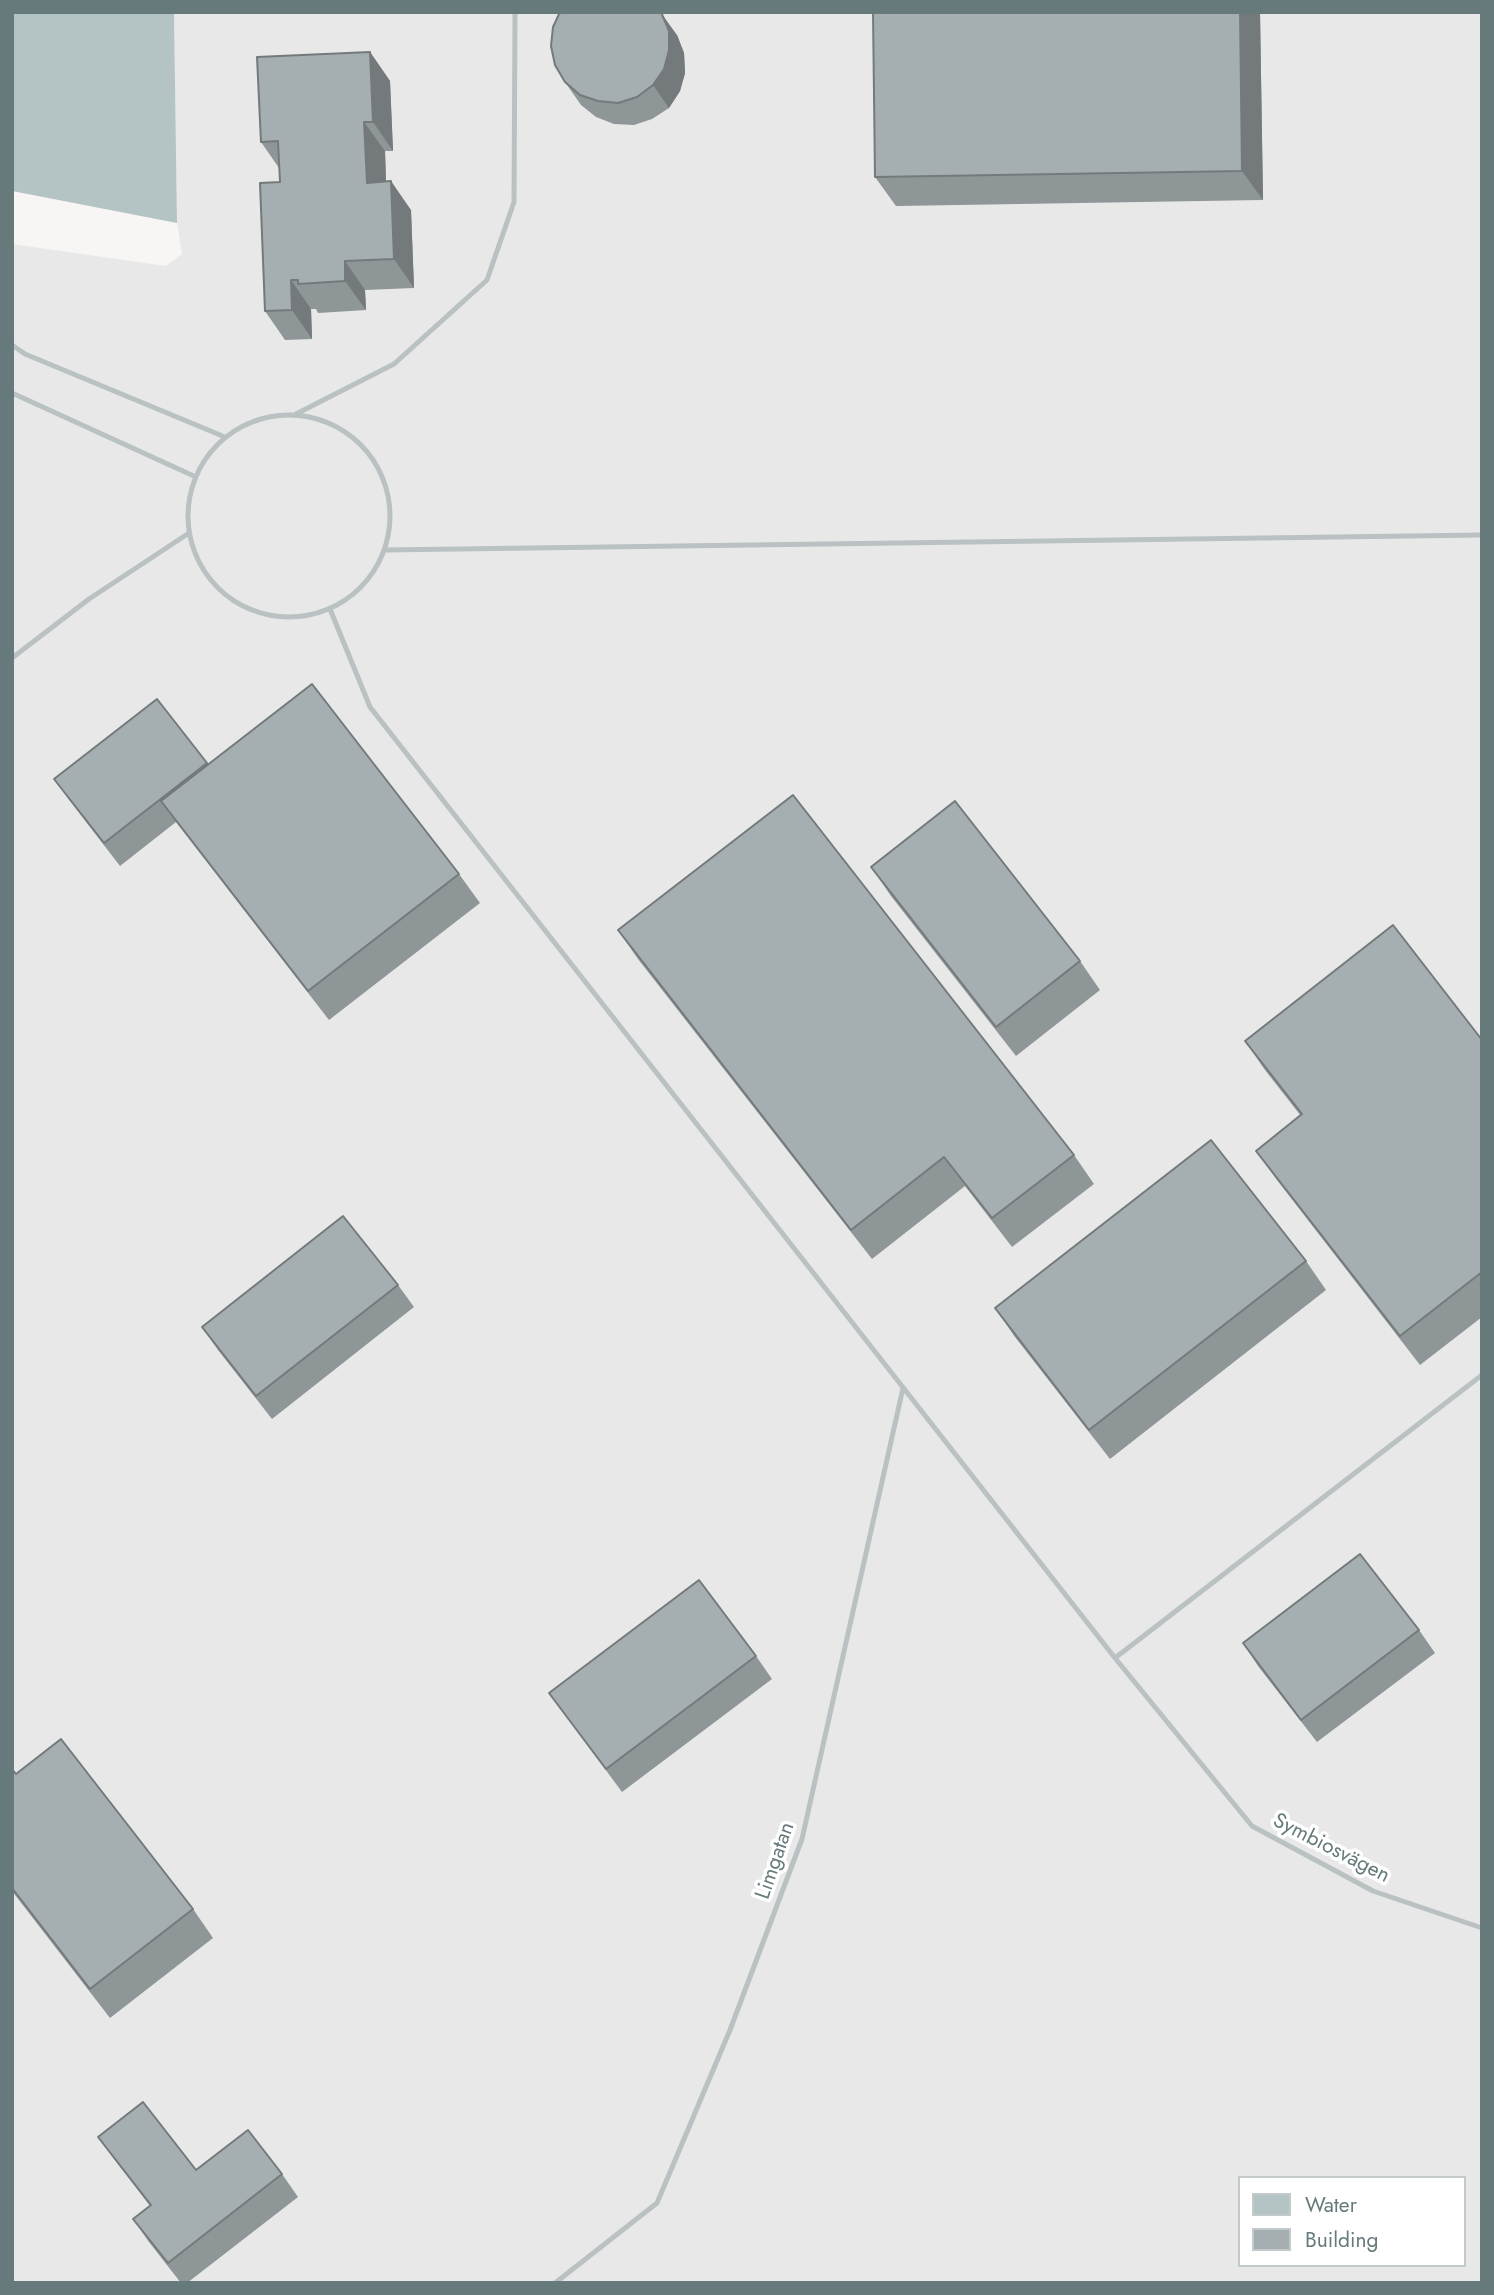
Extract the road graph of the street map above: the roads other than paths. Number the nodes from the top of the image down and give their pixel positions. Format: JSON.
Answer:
{"nodes":[{"id":1,"x":515,"y":12,"type":"edge"},
{"id":2,"x":12,"y":345,"type":"edge"},
{"id":3,"x":12,"y":393,"type":"edge"},
{"id":4,"x":296,"y":415,"type":"junction"},
{"id":5,"x":225,"y":437,"type":"junction"},
{"id":6,"x":195,"y":477,"type":"junction"},
{"id":7,"x":189,"y":533,"type":"junction"},
{"id":8,"x":1482,"y":535,"type":"edge"},
{"id":9,"x":385,"y":550,"type":"junction"},
{"id":10,"x":330,"y":609,"type":"junction"},
{"id":11,"x":12,"y":658,"type":"edge"},
{"id":12,"x":1482,"y":1375,"type":"edge"},
{"id":13,"x":904,"y":1388,"type":"junction"},
{"id":14,"x":1115,"y":1658,"type":"junction"},
{"id":15,"x":1482,"y":1928,"type":"edge"},
{"id":16,"x":555,"y":2283,"type":"edge"}],
"edges":[{"from":1,"to":4,"type":"lane"},
{"from":2,"to":5,"type":"lane"},
{"from":3,"to":6,"type":"lane"},
{"from":4,"to":5,"type":"lane"},
{"from":4,"to":9,"type":"lane"},
{"from":5,"to":6,"type":"lane"},
{"from":6,"to":7,"type":"lane"},
{"from":7,"to":10,"type":"lane"},
{"from":7,"to":11,"type":"lane"},
{"from":8,"to":9,"type":"lane"},
{"from":9,"to":10,"type":"lane"},
{"from":10,"to":13,"type":"lane","name":"Symbiosvägen"},
{"from":12,"to":14,"type":"lane"},
{"from":13,"to":14,"type":"lane","name":"Symbiosvägen"},
{"from":13,"to":16,"type":"lane","name":"Limgatan"},
{"from":14,"to":15,"type":"lane","name":"Symbiosvägen"}]}
